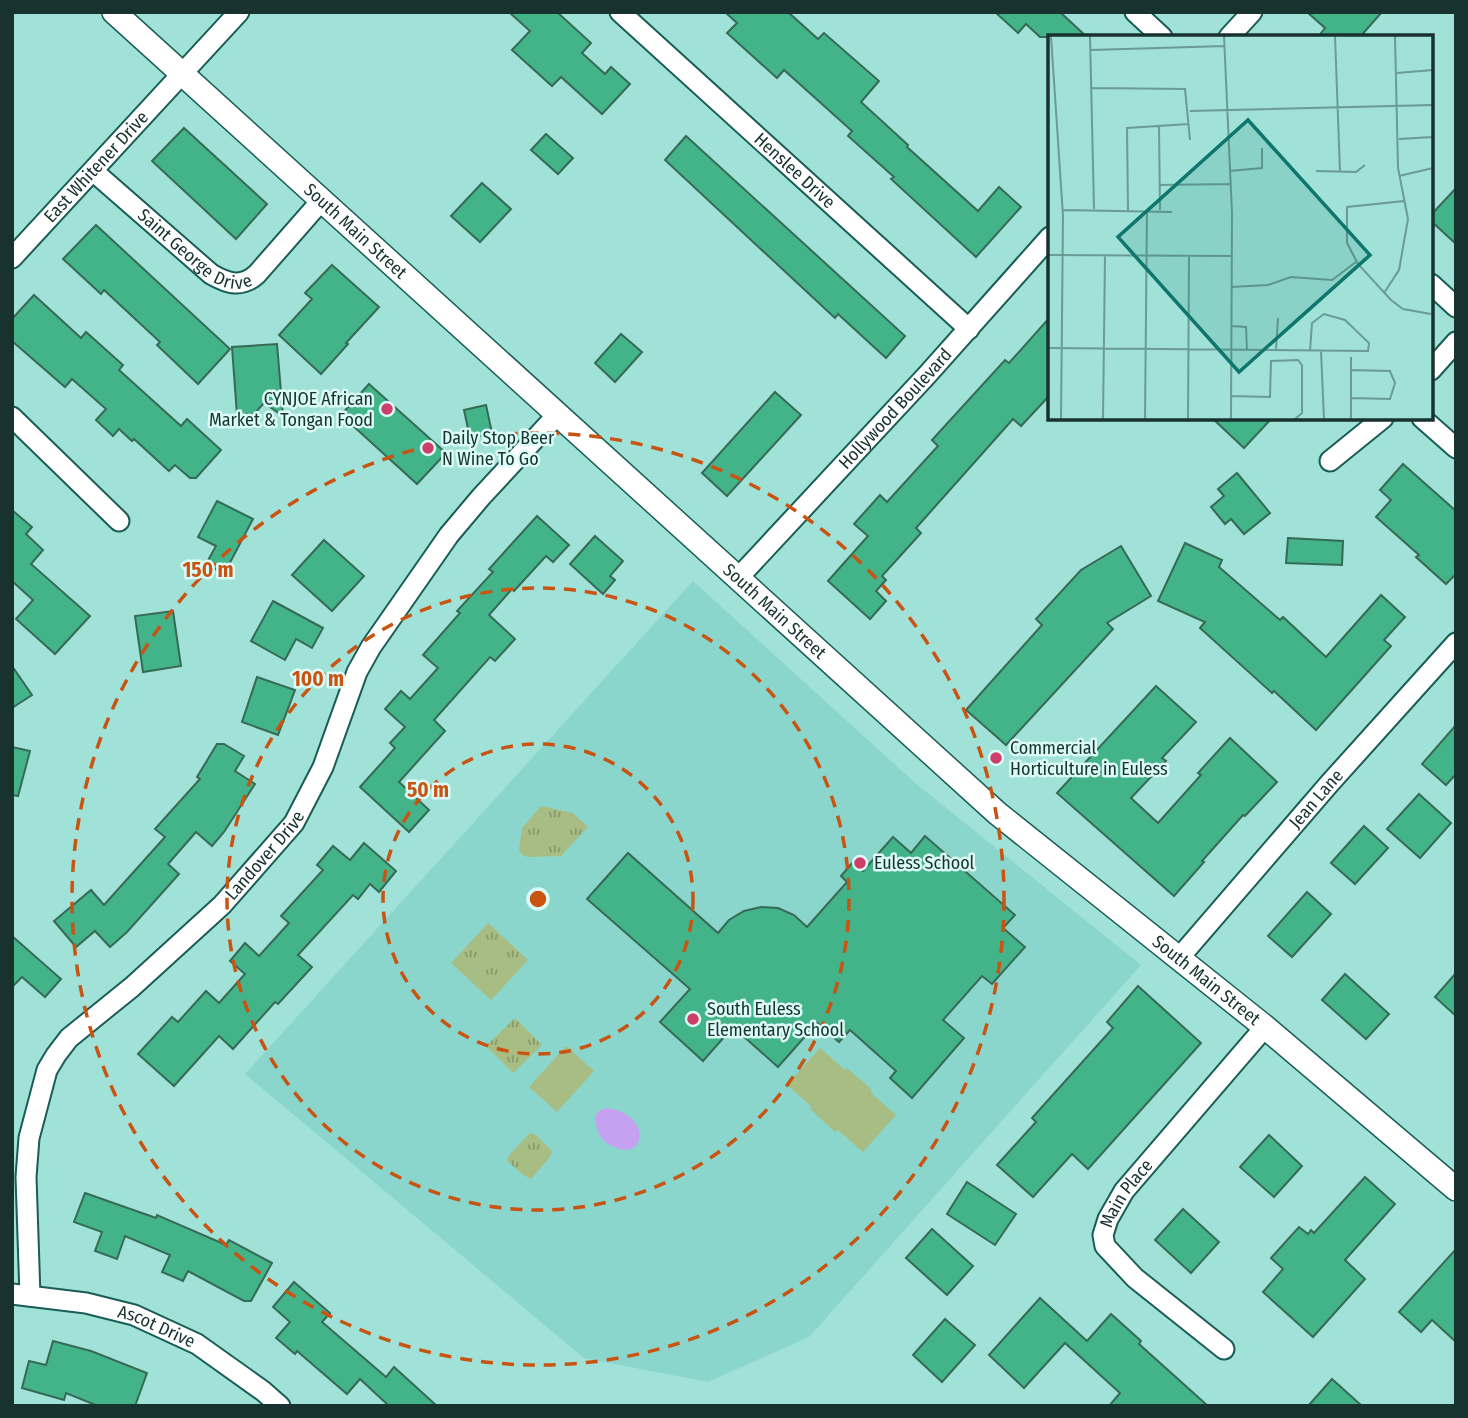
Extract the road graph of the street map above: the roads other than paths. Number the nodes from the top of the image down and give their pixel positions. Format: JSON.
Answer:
{"nodes":[{"id":1,"x":114,"y":12,"type":"edge"},
{"id":2,"x":239,"y":12,"type":"edge"},
{"id":3,"x":620,"y":12,"type":"edge"},
{"id":4,"x":1135,"y":12,"type":"edge"},
{"id":5,"x":1252,"y":12,"type":"edge"},
{"id":6,"x":1160,"y":35,"type":"edge"},
{"id":7,"x":1231,"y":35,"type":"edge"},
{"id":8,"x":182,"y":75,"type":"junction"},
{"id":9,"x":93,"y":171,"type":"junction"},
{"id":10,"x":321,"y":201,"type":"junction"},
{"id":11,"x":1048,"y":239,"type":"edge"},
{"id":12,"x":12,"y":258,"type":"edge"},
{"id":13,"x":1433,"y":286,"type":"edge"},
{"id":14,"x":1456,"y":307,"type":"edge"},
{"id":15,"x":969,"y":329,"type":"junction"},
{"id":16,"x":1456,"y":342,"type":"edge"},
{"id":17,"x":1433,"y":368,"type":"edge"},
{"id":18,"x":558,"y":414,"type":"junction"},
{"id":19,"x":12,"y":417,"type":"edge"},
{"id":20,"x":1381,"y":420,"type":"edge"},
{"id":21,"x":1424,"y":420,"type":"edge"},
{"id":22,"x":1456,"y":448,"type":"edge"},
{"id":23,"x":1330,"y":461,"type":"dead end"},
{"id":24,"x":119,"y":521,"type":"dead end"},
{"id":25,"x":738,"y":578,"type":"junction"},
{"id":26,"x":1456,"y":643,"type":"edge"},
{"id":27,"x":1179,"y":958,"type":"junction"},
{"id":28,"x":1265,"y":1027,"type":"junction"},
{"id":29,"x":1456,"y":1189,"type":"edge"},
{"id":30,"x":21,"y":1295,"type":"edge"},
{"id":31,"x":1224,"y":1349,"type":"dead end"},
{"id":32,"x":280,"y":1406,"type":"edge"}],
"edges":[{"from":1,"to":8,"type":"street","name":"South Main Street"},
{"from":2,"to":8,"type":"street","name":"East Whitener Drive"},
{"from":3,"to":15,"type":"street","name":"Henslee Drive"},
{"from":4,"to":6,"type":"street"},
{"from":5,"to":7,"type":"street"},
{"from":8,"to":9,"type":"street","name":"East Whitener Drive"},
{"from":8,"to":10,"type":"street","name":"South Main Street"},
{"from":9,"to":10,"type":"street","name":"Saint George Drive"},
{"from":9,"to":12,"type":"street","name":"East Whitener Drive"},
{"from":10,"to":18,"type":"street","name":"South Main Street"},
{"from":11,"to":15,"type":"street","name":"Hollywood Boulevard"},
{"from":13,"to":14,"type":"street"},
{"from":15,"to":25,"type":"street","name":"Hollywood Boulevard"},
{"from":16,"to":17,"type":"street"},
{"from":18,"to":25,"type":"street","name":"South Main Street"},
{"from":18,"to":30,"type":"street","name":"Landover Drive"},
{"from":19,"to":24,"type":"street"},
{"from":20,"to":23,"type":"street"},
{"from":21,"to":22,"type":"street"},
{"from":25,"to":27,"type":"street","name":"South Main Street"},
{"from":26,"to":27,"type":"street","name":"Jean Lane"},
{"from":27,"to":28,"type":"street","name":"South Main Street"},
{"from":28,"to":29,"type":"street","name":"South Main Street"},
{"from":28,"to":31,"type":"street","name":"Main Place"},
{"from":30,"to":32,"type":"street","name":"Ascot Drive"}]}
